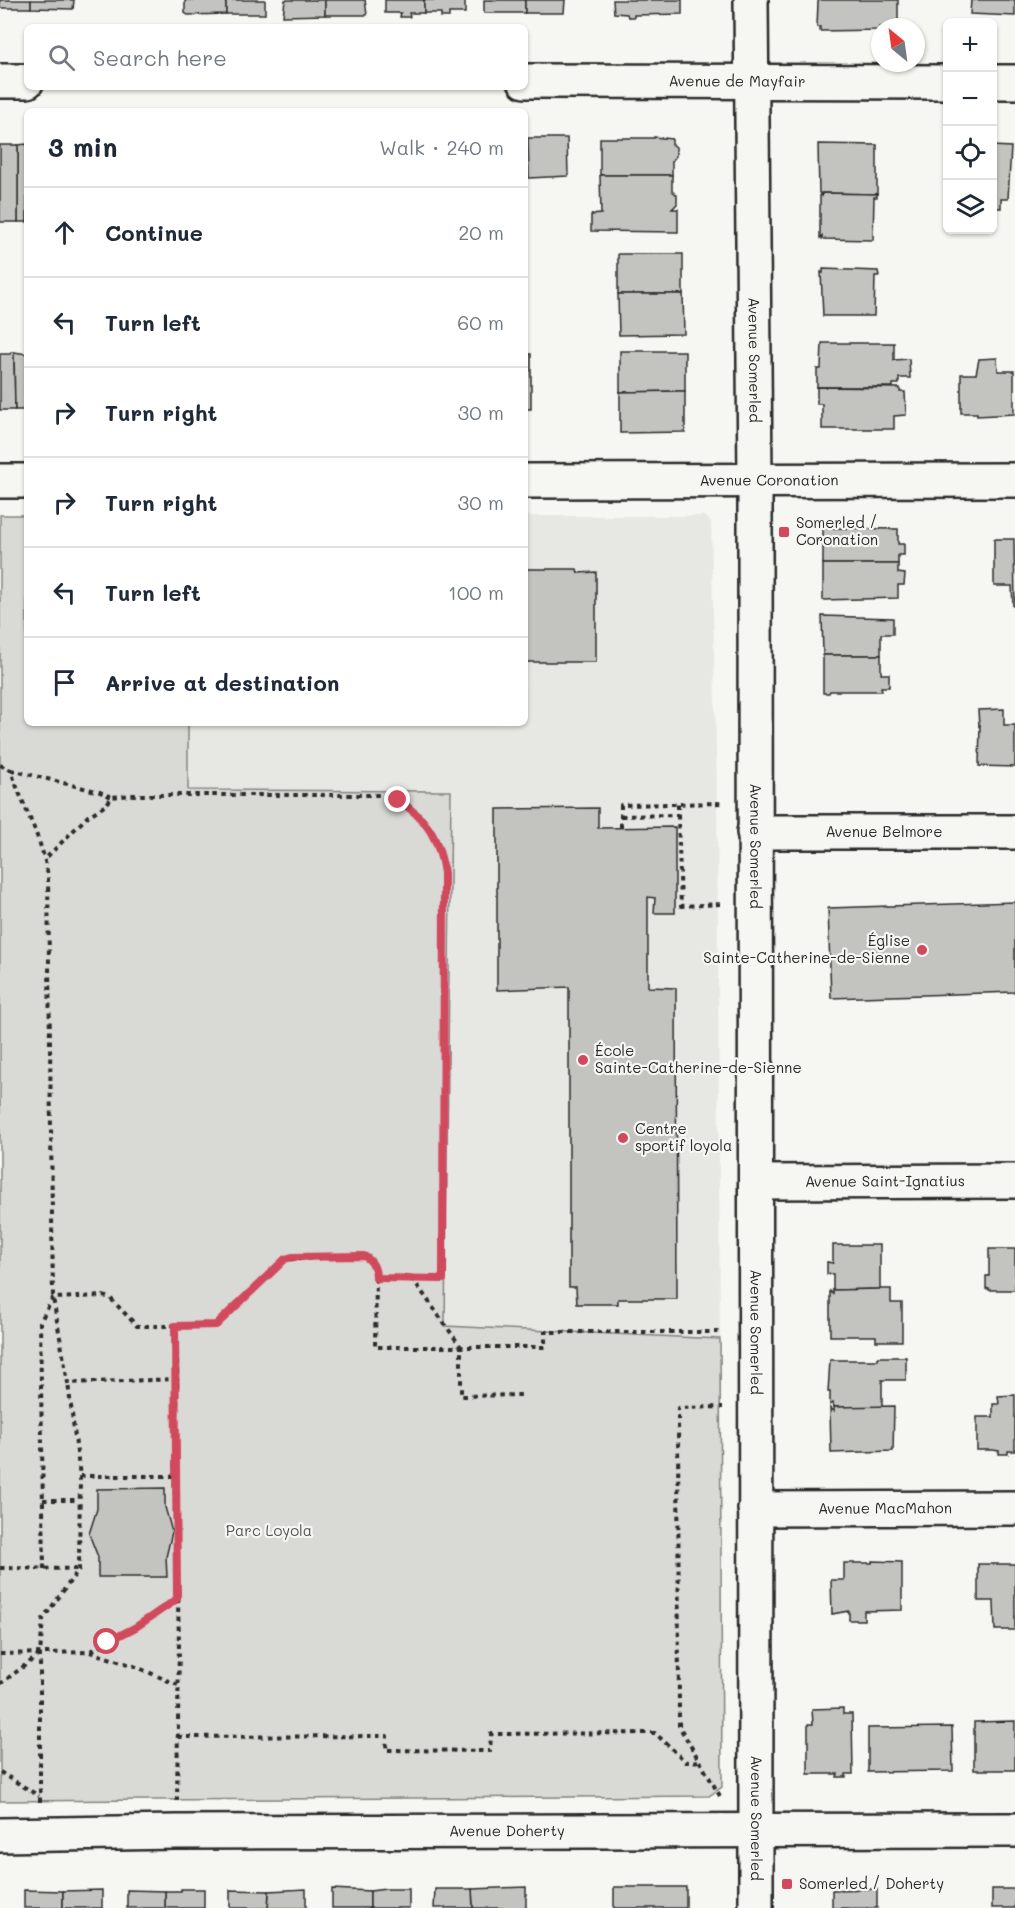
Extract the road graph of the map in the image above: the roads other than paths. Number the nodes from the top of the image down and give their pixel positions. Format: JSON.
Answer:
{"nodes":[{"id":1,"x":751,"y":0,"type":"edge"},
{"id":2,"x":0,"y":81,"type":"edge"},
{"id":3,"x":24,"y":81,"type":"edge"},
{"id":4,"x":528,"y":81,"type":"edge"},
{"id":5,"x":751,"y":81,"type":"junction"},
{"id":6,"x":943,"y":82,"type":"edge"},
{"id":7,"x":997,"y":82,"type":"edge"},
{"id":8,"x":1015,"y":82,"type":"edge"},
{"id":9,"x":1015,"y":480,"type":"edge"},
{"id":10,"x":0,"y":481,"type":"edge"},
{"id":11,"x":24,"y":481,"type":"edge"},
{"id":12,"x":528,"y":481,"type":"edge"},
{"id":13,"x":755,"y":481,"type":"junction"},
{"id":14,"x":754,"y":832,"type":"junction"},
{"id":15,"x":1015,"y":832,"type":"edge"},
{"id":16,"x":1015,"y":1181,"type":"edge"},
{"id":17,"x":756,"y":1182,"type":"junction"},
{"id":18,"x":1015,"y":1508,"type":"edge"},
{"id":19,"x":755,"y":1509,"type":"junction"},
{"id":20,"x":1015,"y":1830,"type":"edge"},
{"id":21,"x":756,"y":1832,"type":"junction"},
{"id":22,"x":0,"y":1835,"type":"edge"},
{"id":23,"x":756,"y":1908,"type":"edge"}],
"edges":[{"from":1,"to":5,"type":"street","name":"Avenue Somerled"},
{"from":2,"to":3,"type":"street"},
{"from":4,"to":5,"type":"street","name":"Avenue de Mayfair"},
{"from":5,"to":6,"type":"street","name":"Avenue de Mayfair"},
{"from":5,"to":13,"type":"street","name":"Avenue Somerled"},
{"from":7,"to":8,"type":"street"},
{"from":9,"to":13,"type":"street","name":"Avenue Coronation"},
{"from":10,"to":11,"type":"street"},
{"from":12,"to":13,"type":"street","name":"Avenue Coronation"},
{"from":13,"to":14,"type":"street","name":"Avenue Somerled"},
{"from":14,"to":15,"type":"street","name":"Avenue Belmore"},
{"from":14,"to":17,"type":"street","name":"Avenue Somerled"},
{"from":16,"to":17,"type":"street","name":"Avenue Saint-Ignatius"},
{"from":17,"to":19,"type":"street","name":"Avenue Somerled"},
{"from":18,"to":19,"type":"street","name":"Avenue MacMahon"},
{"from":19,"to":21,"type":"street","name":"Avenue Somerled"},
{"from":20,"to":21,"type":"street","name":"Avenue Doherty"},
{"from":21,"to":22,"type":"street","name":"Avenue Doherty"},
{"from":21,"to":23,"type":"street","name":"Avenue Somerled"}]}
